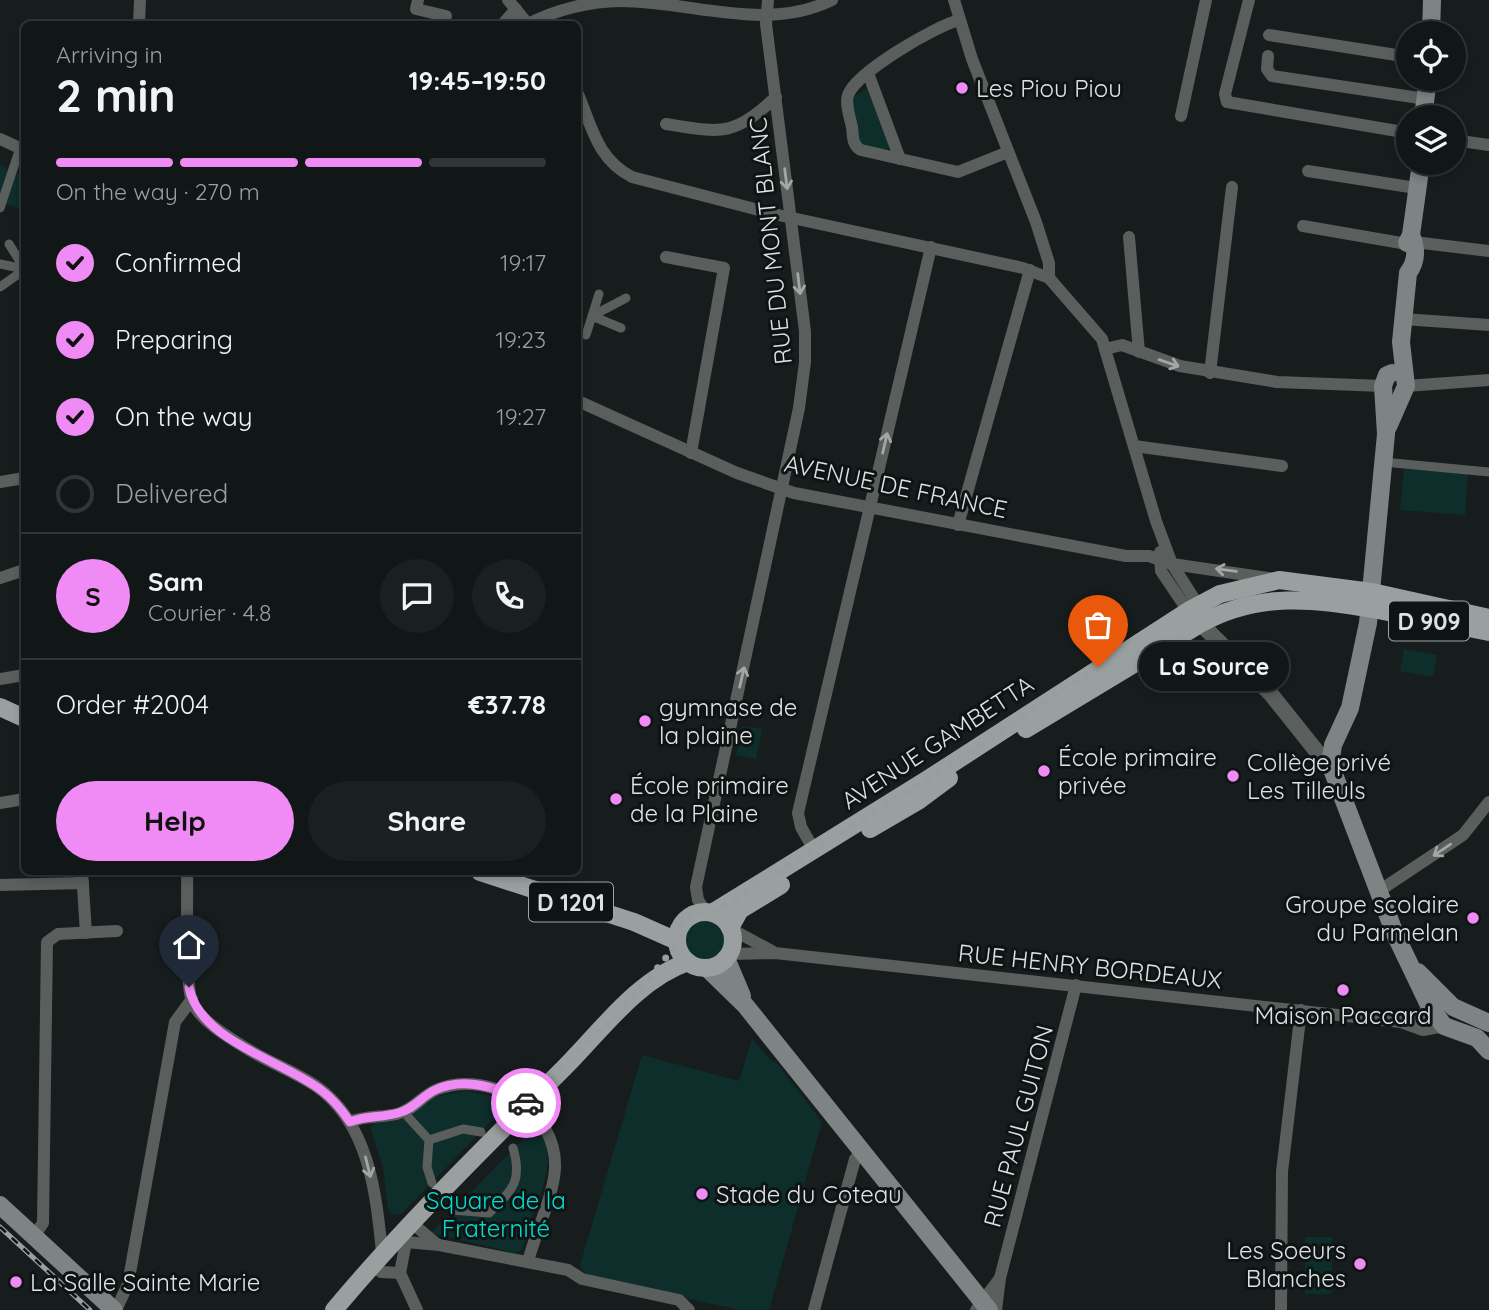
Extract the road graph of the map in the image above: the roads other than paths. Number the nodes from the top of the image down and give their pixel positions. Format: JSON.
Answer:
{"nodes":[{"id":1,"x":140,"y":0,"type":"edge"},
{"id":2,"x":418,"y":0,"type":"edge"},
{"id":3,"x":768,"y":0,"type":"edge"},
{"id":4,"x":832,"y":0,"type":"edge"},
{"id":5,"x":954,"y":0,"type":"edge"},
{"id":6,"x":1206,"y":0,"type":"edge"},
{"id":7,"x":1249,"y":0,"type":"edge"},
{"id":8,"x":1432,"y":0,"type":"edge"},
{"id":9,"x":512,"y":5,"type":"edge"},
{"id":10,"x":766,"y":14,"type":"junction"},
{"id":11,"x":446,"y":16,"type":"dead end"},
{"id":12,"x":959,"y":20,"type":"junction"},
{"id":13,"x":139,"y":21,"type":"edge"},
{"id":14,"x":504,"y":21,"type":"edge"},
{"id":15,"x":525,"y":21,"type":"edge"},
{"id":16,"x":536,"y":21,"type":"edge"},
{"id":17,"x":1431,"y":21,"type":"edge"},
{"id":18,"x":1269,"y":35,"type":"dead end"},
{"id":19,"x":1396,"y":55,"type":"edge"},
{"id":20,"x":1268,"y":56,"type":"dead end"},
{"id":21,"x":868,"y":73,"type":"junction"},
{"id":22,"x":1426,"y":91,"type":"edge"},
{"id":23,"x":776,"y":97,"type":"junction"},
{"id":24,"x":1426,"y":99,"type":"junction"},
{"id":25,"x":581,"y":102,"type":"edge"},
{"id":26,"x":1425,"y":105,"type":"edge"},
{"id":27,"x":1181,"y":116,"type":"dead end"},
{"id":28,"x":666,"y":124,"type":"dead end"},
{"id":29,"x":1396,"y":131,"type":"edge"},
{"id":30,"x":0,"y":139,"type":"edge"},
{"id":31,"x":1466,"y":142,"type":"edge"},
{"id":32,"x":1489,"y":145,"type":"edge"},
{"id":33,"x":21,"y":149,"type":"edge"},
{"id":34,"x":21,"y":152,"type":"edge"},
{"id":35,"x":1008,"y":152,"type":"junction"},
{"id":36,"x":900,"y":159,"type":"junction"},
{"id":37,"x":1308,"y":171,"type":"dead end"},
{"id":38,"x":1418,"y":175,"type":"edge"},
{"id":39,"x":1232,"y":187,"type":"dead end"},
{"id":40,"x":1416,"y":188,"type":"junction"},
{"id":41,"x":0,"y":208,"type":"edge"},
{"id":42,"x":790,"y":216,"type":"junction"},
{"id":43,"x":1303,"y":226,"type":"dead end"},
{"id":44,"x":1129,"y":237,"type":"dead end"},
{"id":45,"x":1411,"y":240,"type":"junction"},
{"id":46,"x":9,"y":244,"type":"dead end"},
{"id":47,"x":931,"y":247,"type":"junction"},
{"id":48,"x":1489,"y":251,"type":"edge"},
{"id":49,"x":666,"y":257,"type":"dead end"},
{"id":50,"x":0,"y":264,"type":"edge"},
{"id":51,"x":21,"y":264,"type":"edge"},
{"id":52,"x":21,"y":268,"type":"edge"},
{"id":53,"x":1030,"y":270,"type":"junction"},
{"id":54,"x":21,"y":272,"type":"edge"},
{"id":55,"x":14,"y":278,"type":"junction"},
{"id":56,"x":1049,"y":278,"type":"junction"},
{"id":57,"x":0,"y":287,"type":"edge"},
{"id":58,"x":20,"y":290,"type":"dead end"},
{"id":59,"x":599,"y":294,"type":"dead end"},
{"id":60,"x":626,"y":298,"type":"dead end"},
{"id":61,"x":592,"y":316,"type":"junction"},
{"id":62,"x":1403,"y":319,"type":"junction"},
{"id":63,"x":1489,"y":325,"type":"edge"},
{"id":64,"x":621,"y":328,"type":"dead end"},
{"id":65,"x":586,"y":335,"type":"dead end"},
{"id":66,"x":1105,"y":349,"type":"junction"},
{"id":67,"x":1139,"y":352,"type":"junction"},
{"id":68,"x":1210,"y":373,"type":"junction"},
{"id":69,"x":1489,"y":380,"type":"edge"},
{"id":70,"x":1395,"y":384,"type":"junction"},
{"id":71,"x":581,"y":402,"type":"edge"},
{"id":72,"x":1133,"y":446,"type":"junction"},
{"id":73,"x":691,"y":453,"type":"junction"},
{"id":74,"x":1383,"y":463,"type":"junction"},
{"id":75,"x":1282,"y":466,"type":"dead end"},
{"id":76,"x":1489,"y":472,"type":"edge"},
{"id":77,"x":21,"y":478,"type":"edge"},
{"id":78,"x":0,"y":482,"type":"edge"},
{"id":79,"x":782,"y":489,"type":"junction"},
{"id":80,"x":869,"y":509,"type":"junction"},
{"id":81,"x":958,"y":526,"type":"junction"},
{"id":82,"x":1165,"y":564,"type":"junction"},
{"id":83,"x":21,"y":571,"type":"edge"},
{"id":84,"x":0,"y":578,"type":"edge"},
{"id":85,"x":1279,"y":580,"type":"junction"},
{"id":86,"x":1371,"y":600,"type":"junction"},
{"id":87,"x":1199,"y":614,"type":"junction"},
{"id":88,"x":1489,"y":618,"type":"edge"},
{"id":89,"x":1489,"y":632,"type":"edge"},
{"id":90,"x":21,"y":676,"type":"edge"},
{"id":91,"x":0,"y":679,"type":"edge"},
{"id":92,"x":2,"y":710,"type":"edge"},
{"id":93,"x":21,"y":717,"type":"edge"},
{"id":94,"x":1336,"y":755,"type":"junction"},
{"id":95,"x":21,"y":800,"type":"edge"},
{"id":96,"x":0,"y":803,"type":"edge"},
{"id":97,"x":1487,"y":808,"type":"edge"},
{"id":98,"x":814,"y":850,"type":"junction"},
{"id":99,"x":187,"y":875,"type":"edge"},
{"id":100,"x":489,"y":875,"type":"edge"},
{"id":101,"x":82,"y":877,"type":"edge"},
{"id":102,"x":0,"y":885,"type":"edge"},
{"id":103,"x":1379,"y":891,"type":"junction"},
{"id":104,"x":709,"y":912,"type":"junction"},
{"id":105,"x":688,"y":918,"type":"junction"},
{"id":106,"x":634,"y":922,"type":"junction"},
{"id":107,"x":731,"y":928,"type":"junction"},
{"id":108,"x":117,"y":932,"type":"dead end"},
{"id":109,"x":86,"y":933,"type":"junction"},
{"id":110,"x":677,"y":943,"type":"junction"},
{"id":111,"x":775,"y":953,"type":"junction"},
{"id":112,"x":727,"y":956,"type":"junction"},
{"id":113,"x":688,"y":962,"type":"junction"},
{"id":114,"x":707,"y":968,"type":"junction"},
{"id":115,"x":1076,"y":985,"type":"junction"},
{"id":116,"x":633,"y":998,"type":"junction"},
{"id":117,"x":192,"y":999,"type":"junction"},
{"id":118,"x":746,"y":1005,"type":"junction"},
{"id":119,"x":1301,"y":1010,"type":"junction"},
{"id":120,"x":1441,"y":1013,"type":"junction"},
{"id":121,"x":1401,"y":1022,"type":"junction"},
{"id":122,"x":1489,"y":1023,"type":"edge"},
{"id":123,"x":1485,"y":1043,"type":"edge"},
{"id":124,"x":528,"y":1108,"type":"junction"},
{"id":125,"x":408,"y":1117,"type":"dead end"},
{"id":126,"x":350,"y":1122,"type":"junction"},
{"id":127,"x":481,"y":1132,"type":"dead end"},
{"id":128,"x":429,"y":1140,"type":"junction"},
{"id":129,"x":513,"y":1148,"type":"dead end"},
{"id":130,"x":862,"y":1152,"type":"junction"},
{"id":131,"x":432,"y":1183,"type":"dead end"},
{"id":132,"x":0,"y":1205,"type":"edge"},
{"id":133,"x":452,"y":1210,"type":"dead end"},
{"id":134,"x":34,"y":1236,"type":"junction"},
{"id":135,"x":413,"y":1236,"type":"junction"},
{"id":136,"x":382,"y":1252,"type":"junction"},
{"id":137,"x":528,"y":1262,"type":"junction"},
{"id":138,"x":381,"y":1272,"type":"junction"},
{"id":139,"x":400,"y":1273,"type":"junction"},
{"id":140,"x":989,"y":1307,"type":"edge"},
{"id":141,"x":115,"y":1310,"type":"edge"},
{"id":142,"x":334,"y":1310,"type":"edge"},
{"id":143,"x":347,"y":1310,"type":"edge"},
{"id":144,"x":417,"y":1310,"type":"edge"},
{"id":145,"x":689,"y":1310,"type":"edge"},
{"id":146,"x":814,"y":1310,"type":"edge"},
{"id":147,"x":1281,"y":1310,"type":"edge"}],
"edges":[{"from":1,"to":13,"type":"street"},
{"from":2,"to":11,"type":"street"},
{"from":3,"to":10,"type":"street","name":"RUE DU MONT BLANC"},
{"from":4,"to":10,"type":"street"},
{"from":5,"to":12,"type":"street"},
{"from":6,"to":27,"type":"street"},
{"from":7,"to":29,"type":"street"},
{"from":8,"to":17,"type":"main road"},
{"from":9,"to":14,"type":"street"},
{"from":9,"to":15,"type":"street"},
{"from":10,"to":16,"type":"street"},
{"from":10,"to":23,"type":"street","name":"RUE DU MONT BLANC"},
{"from":12,"to":21,"type":"street"},
{"from":12,"to":35,"type":"street"},
{"from":18,"to":19,"type":"street"},
{"from":20,"to":24,"type":"street"},
{"from":21,"to":36,"type":"street"},
{"from":21,"to":36,"type":"street"},
{"from":22,"to":24,"type":"main road"},
{"from":23,"to":28,"type":"street"},
{"from":23,"to":42,"type":"street","name":"RUE DU MONT BLANC","one_way":true},
{"from":24,"to":26,"type":"main road"},
{"from":25,"to":42,"type":"street"},
{"from":30,"to":33,"type":"street"},
{"from":31,"to":32,"type":"street"},
{"from":34,"to":41,"type":"street"},
{"from":35,"to":36,"type":"street"},
{"from":35,"to":56,"type":"street"},
{"from":37,"to":40,"type":"street"},
{"from":38,"to":40,"type":"main road"},
{"from":39,"to":68,"type":"street"},
{"from":40,"to":45,"type":"main road"},
{"from":42,"to":47,"type":"street"},
{"from":42,"to":79,"type":"street","name":"RUE DU MONT BLANC","one_way":true},
{"from":43,"to":45,"type":"street"},
{"from":44,"to":67,"type":"street"},
{"from":45,"to":48,"type":"street"},
{"from":45,"to":62,"type":"main road"},
{"from":46,"to":51,"type":"street"},
{"from":47,"to":53,"type":"street"},
{"from":80,"to":47,"type":"street","one_way":true},
{"from":49,"to":73,"type":"street"},
{"from":50,"to":52,"type":"street"},
{"from":53,"to":56,"type":"street"},
{"from":53,"to":81,"type":"street"},
{"from":54,"to":55,"type":"street"},
{"from":55,"to":57,"type":"street"},
{"from":55,"to":58,"type":"street"},
{"from":56,"to":66,"type":"street"},
{"from":59,"to":61,"type":"street"},
{"from":60,"to":61,"type":"street"},
{"from":61,"to":64,"type":"street"},
{"from":61,"to":65,"type":"street"},
{"from":62,"to":63,"type":"street"},
{"from":62,"to":70,"type":"main road"},
{"from":66,"to":67,"type":"street"},
{"from":66,"to":72,"type":"street"},
{"from":67,"to":68,"type":"street","one_way":true},
{"from":68,"to":70,"type":"street"},
{"from":69,"to":70,"type":"street"},
{"from":70,"to":74,"type":"main road"},
{"from":71,"to":73,"type":"street","name":"AVENUE DE FRANCE"},
{"from":72,"to":75,"type":"street"},
{"from":72,"to":82,"type":"street"},
{"from":73,"to":79,"type":"street","name":"AVENUE DE FRANCE"},
{"from":74,"to":76,"type":"street"},
{"from":74,"to":86,"type":"main road"},
{"from":77,"to":78,"type":"street"},
{"from":79,"to":80,"type":"street","name":"AVENUE DE FRANCE"},
{"from":104,"to":79,"type":"street","name":"RUE DU MONT BLANC","one_way":true},
{"from":80,"to":81,"type":"street","name":"AVENUE DE FRANCE"},
{"from":80,"to":98,"type":"street"},
{"from":81,"to":82,"type":"street","name":"AVENUE DE FRANCE"},
{"from":85,"to":82,"type":"street","name":"AVENUE DE FRANCE","one_way":true},
{"from":82,"to":87,"type":"street"},
{"from":83,"to":84,"type":"street"},
{"from":85,"to":86,"type":"main road","name":"AVENUE DE FRANCE","number":"D 909"},
{"from":85,"to":87,"type":"main road","name":"AVENUE DE FRANCE","number":"D 909"},
{"from":86,"to":87,"type":"main road","number":"D 909"},
{"from":86,"to":88,"type":"main road","name":"AVENUE DE FRANCE","number":"D 909"},
{"from":86,"to":89,"type":"main road","name":"AVENUE DE FRANCE","number":"D 909"},
{"from":86,"to":94,"type":"main road"},
{"from":87,"to":94,"type":"street"},
{"from":87,"to":98,"type":"main road","name":"AVENUE GAMBETTA","number":"D 909"},
{"from":87,"to":107,"type":"main road","name":"AVENUE GAMBETTA","number":"D 909"},
{"from":90,"to":91,"type":"street"},
{"from":92,"to":93,"type":"main road"},
{"from":94,"to":103,"type":"main road"},
{"from":95,"to":96,"type":"street"},
{"from":97,"to":103,"type":"street","one_way":true},
{"from":98,"to":104,"type":"main road","name":"AVENUE GAMBETTA","number":"D 909"},
{"from":99,"to":117,"type":"street"},
{"from":100,"to":106,"type":"main road","number":"D 1201"},
{"from":101,"to":102,"type":"street"},
{"from":101,"to":109,"type":"street"},
{"from":103,"to":120,"type":"main road"},
{"from":104,"to":105,"type":"main road"},
{"from":104,"to":107,"type":"main road"},
{"from":105,"to":106,"type":"main road","number":"D 1201"},
{"from":105,"to":110,"type":"main road"},
{"from":106,"to":110,"type":"main road","number":"D 1201"},
{"from":107,"to":111,"type":"street","name":"RUE HENRY BORDEAUX"},
{"from":107,"to":112,"type":"main road"},
{"from":108,"to":109,"type":"street"},
{"from":109,"to":134,"type":"street"},
{"from":110,"to":113,"type":"main road"},
{"from":110,"to":116,"type":"main road"},
{"from":111,"to":112,"type":"street","name":"RUE HENRY BORDEAUX"},
{"from":111,"to":115,"type":"street","name":"RUE HENRY BORDEAUX"},
{"from":112,"to":114,"type":"main road"},
{"from":112,"to":118,"type":"main road"},
{"from":113,"to":114,"type":"main road"},
{"from":113,"to":116,"type":"main road"},
{"from":114,"to":118,"type":"main road"},
{"from":115,"to":119,"type":"street","name":"RUE HENRY BORDEAUX"},
{"from":115,"to":140,"type":"street","name":"RUE PAUL GUITON"},
{"from":116,"to":124,"type":"main road"},
{"from":117,"to":126,"type":"street"},
{"from":117,"to":141,"type":"street"},
{"from":118,"to":130,"type":"main road"},
{"from":119,"to":121,"type":"street","name":"RUE HENRY BORDEAUX"},
{"from":119,"to":147,"type":"street"},
{"from":120,"to":121,"type":"street","name":"RUE HENRY BORDEAUX"},
{"from":120,"to":121,"type":"street","name":"RUE HENRY BORDEAUX"},
{"from":120,"to":122,"type":"main road"},
{"from":120,"to":123,"type":"main road"},
{"from":124,"to":126,"type":"street"},
{"from":124,"to":135,"type":"main road"},
{"from":124,"to":136,"type":"main road"},
{"from":124,"to":137,"type":"street"},
{"from":125,"to":128,"type":"street"},
{"from":126,"to":136,"type":"street","one_way":true},
{"from":127,"to":128,"type":"street"},
{"from":128,"to":131,"type":"street"},
{"from":129,"to":133,"type":"street"},
{"from":130,"to":140,"type":"main road"},
{"from":130,"to":146,"type":"street"},
{"from":132,"to":134,"type":"main road"},
{"from":134,"to":141,"type":"main road"},
{"from":135,"to":137,"type":"street"},
{"from":135,"to":138,"type":"main road"},
{"from":135,"to":139,"type":"street"},
{"from":136,"to":142,"type":"main road"},
{"from":137,"to":145,"type":"street"},
{"from":138,"to":139,"type":"street"},
{"from":138,"to":143,"type":"main road"},
{"from":139,"to":144,"type":"street"}]}
